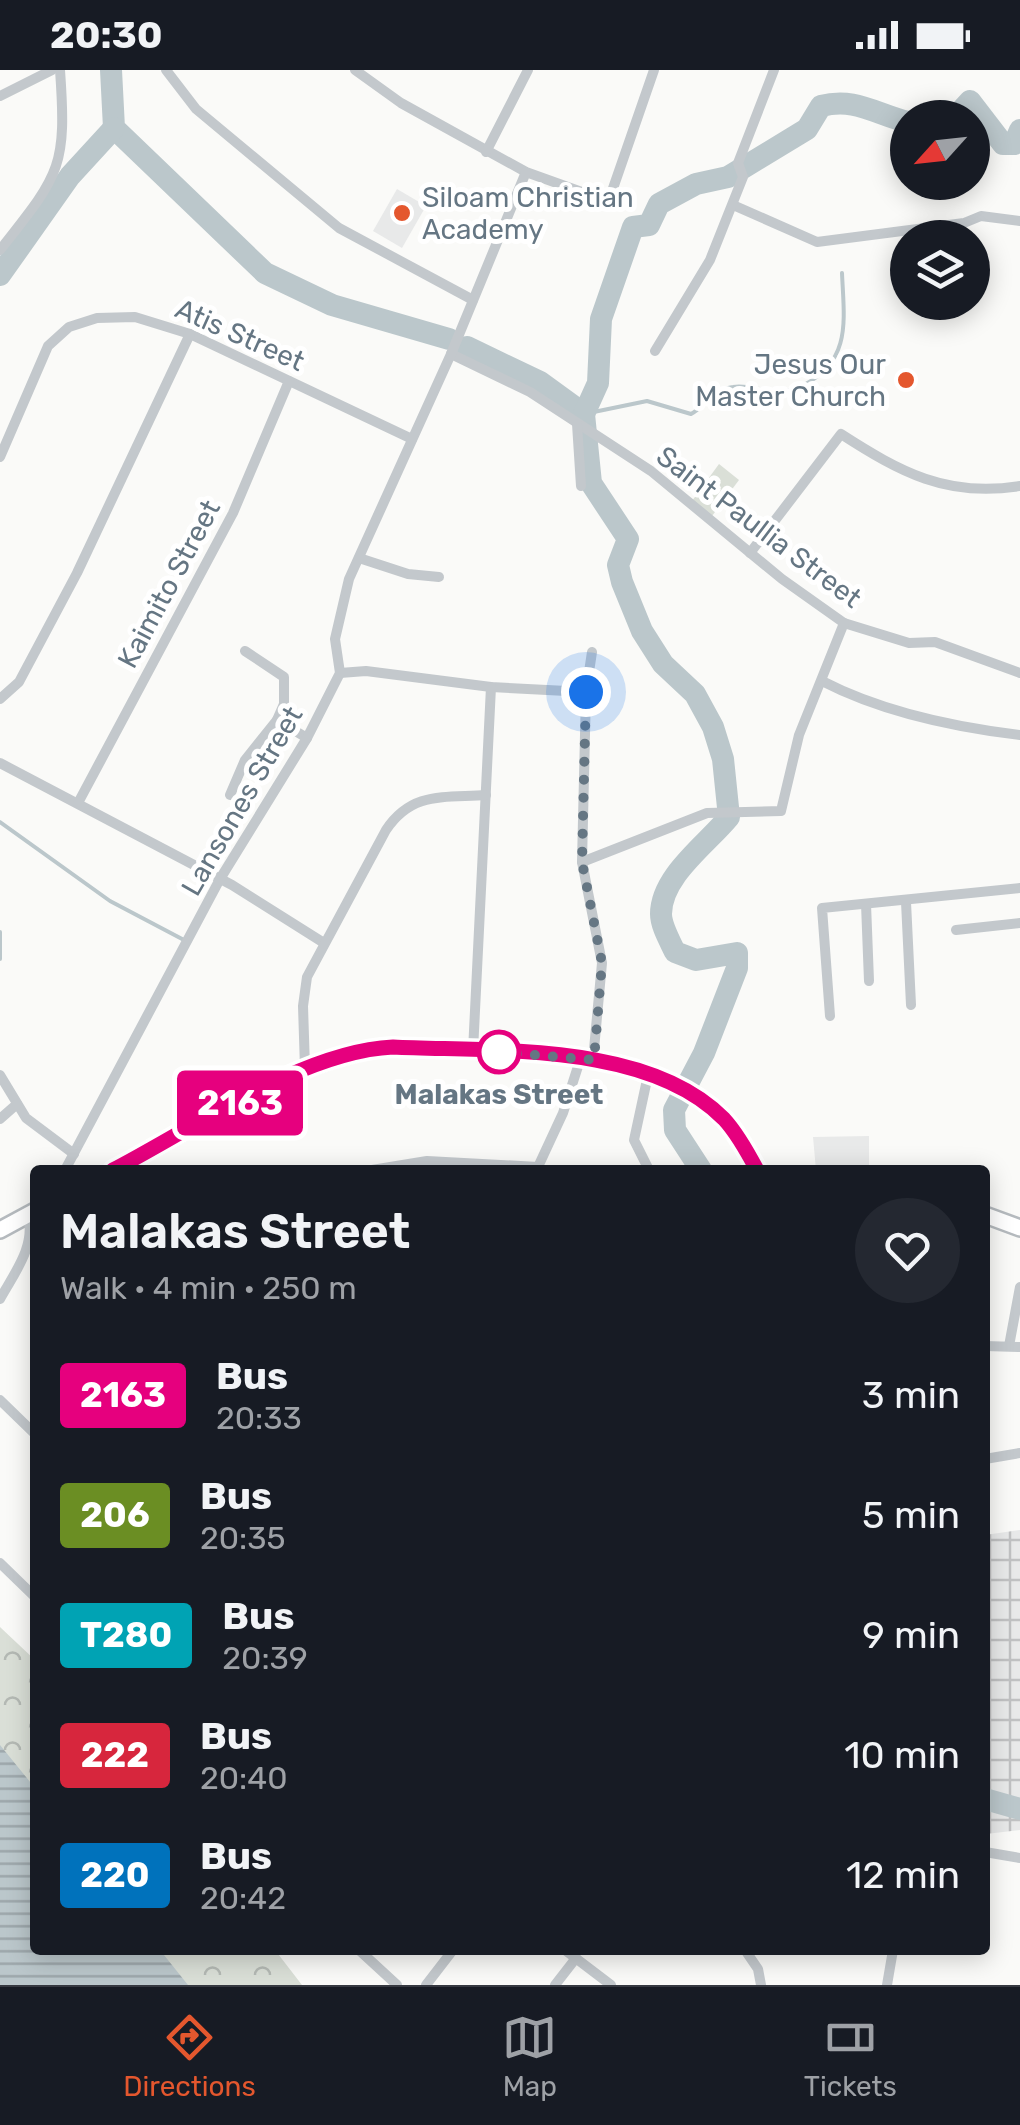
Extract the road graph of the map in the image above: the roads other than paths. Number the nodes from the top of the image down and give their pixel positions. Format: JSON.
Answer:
{"nodes":[{"id":1,"x":56,"y":70,"type":"edge"},
{"id":2,"x":166,"y":70,"type":"edge"},
{"id":3,"x":356,"y":70,"type":"edge"},
{"id":4,"x":528,"y":70,"type":"edge"},
{"id":5,"x":654,"y":70,"type":"edge"},
{"id":6,"x":774,"y":70,"type":"edge"},
{"id":7,"x":0,"y":96,"type":"edge"},
{"id":8,"x":486,"y":152,"type":"junction"},
{"id":9,"x":526,"y":172,"type":"junction"},
{"id":10,"x":733,"y":205,"type":"junction"},
{"id":11,"x":1020,"y":220,"type":"edge"},
{"id":12,"x":0,"y":250,"type":"edge"},
{"id":13,"x":474,"y":300,"type":"junction"},
{"id":14,"x":190,"y":334,"type":"junction"},
{"id":15,"x":655,"y":351,"type":"dead end"},
{"id":16,"x":451,"y":354,"type":"junction"},
{"id":17,"x":289,"y":380,"type":"junction"},
{"id":18,"x":584,"y":428,"type":"junction"},
{"id":19,"x":412,"y":439,"type":"junction"},
{"id":20,"x":0,"y":457,"type":"edge"},
{"id":21,"x":581,"y":486,"type":"dead end"},
{"id":22,"x":1020,"y":486,"type":"edge"},
{"id":23,"x":750,"y":553,"type":"junction"},
{"id":24,"x":359,"y":558,"type":"junction"},
{"id":25,"x":439,"y":577,"type":"dead end"},
{"id":26,"x":844,"y":622,"type":"junction"},
{"id":27,"x":245,"y":651,"type":"dead end"},
{"id":28,"x":592,"y":652,"type":"dead end"},
{"id":29,"x":340,"y":673,"type":"junction"},
{"id":30,"x":1020,"y":673,"type":"edge"},
{"id":31,"x":822,"y":680,"type":"junction"},
{"id":32,"x":491,"y":687,"type":"junction"},
{"id":33,"x":586,"y":692,"type":"junction"},
{"id":34,"x":0,"y":699,"type":"edge"},
{"id":35,"x":277,"y":720,"type":"junction"},
{"id":36,"x":1020,"y":735,"type":"edge"},
{"id":37,"x":307,"y":738,"type":"junction"},
{"id":38,"x":0,"y":763,"type":"edge"},
{"id":39,"x":230,"y":796,"type":"dead end"},
{"id":40,"x":486,"y":796,"type":"junction"},
{"id":41,"x":78,"y":802,"type":"junction"},
{"id":42,"x":582,"y":862,"type":"junction"},
{"id":43,"x":220,"y":880,"type":"junction"},
{"id":44,"x":1020,"y":888,"type":"edge"},
{"id":45,"x":906,"y":902,"type":"junction"},
{"id":46,"x":866,"y":904,"type":"junction"},
{"id":47,"x":1020,"y":922,"type":"edge"},
{"id":48,"x":956,"y":930,"type":"dead end"},
{"id":49,"x":324,"y":943,"type":"junction"},
{"id":50,"x":869,"y":981,"type":"dead end"},
{"id":51,"x":911,"y":1005,"type":"dead end"},
{"id":52,"x":830,"y":1016,"type":"dead end"},
{"id":53,"x":473,"y":1051,"type":"junction"},
{"id":54,"x":587,"y":1058,"type":"junction"},
{"id":55,"x":305,"y":1068,"type":"junction"},
{"id":56,"x":0,"y":1075,"type":"edge"},
{"id":57,"x":648,"y":1076,"type":"junction"},
{"id":58,"x":17,"y":1104,"type":"junction"},
{"id":59,"x":0,"y":1119,"type":"edge"},
{"id":60,"x":74,"y":1154,"type":"junction"},
{"id":61,"x":640,"y":1157,"type":"junction"},
{"id":62,"x":67,"y":1165,"type":"edge"},
{"id":63,"x":123,"y":1165,"type":"edge"},
{"id":64,"x":403,"y":1165,"type":"edge"},
{"id":65,"x":490,"y":1165,"type":"edge"},
{"id":66,"x":539,"y":1165,"type":"edge"},
{"id":67,"x":636,"y":1165,"type":"edge"},
{"id":68,"x":646,"y":1165,"type":"edge"},
{"id":69,"x":754,"y":1165,"type":"edge"},
{"id":70,"x":30,"y":1214,"type":"edge"},
{"id":71,"x":990,"y":1217,"type":"edge"},
{"id":72,"x":1020,"y":1228,"type":"edge"},
{"id":73,"x":0,"y":1230,"type":"edge"},
{"id":74,"x":30,"y":1238,"type":"edge"},
{"id":75,"x":1020,"y":1286,"type":"edge"},
{"id":76,"x":0,"y":1299,"type":"edge"},
{"id":77,"x":990,"y":1346,"type":"edge"},
{"id":78,"x":1015,"y":1347,"type":"edge"},
{"id":79,"x":0,"y":1400,"type":"edge"},
{"id":80,"x":30,"y":1429,"type":"edge"},
{"id":81,"x":1020,"y":1453,"type":"edge"},
{"id":82,"x":990,"y":1457,"type":"edge"},
{"id":83,"x":0,"y":1563,"type":"edge"},
{"id":84,"x":30,"y":1592,"type":"edge"},
{"id":85,"x":990,"y":1853,"type":"edge"},
{"id":86,"x":1020,"y":1858,"type":"edge"},
{"id":87,"x":364,"y":1955,"type":"edge"},
{"id":88,"x":449,"y":1955,"type":"edge"},
{"id":89,"x":572,"y":1955,"type":"edge"},
{"id":90,"x":749,"y":1955,"type":"edge"},
{"id":91,"x":892,"y":1955,"type":"edge"},
{"id":92,"x":576,"y":1958,"type":"junction"},
{"id":93,"x":397,"y":1985,"type":"edge"},
{"id":94,"x":426,"y":1985,"type":"edge"},
{"id":95,"x":554,"y":1985,"type":"edge"},
{"id":96,"x":611,"y":1985,"type":"edge"},
{"id":97,"x":761,"y":1985,"type":"edge"},
{"id":98,"x":887,"y":1985,"type":"edge"}],
"edges":[{"from":1,"to":7,"type":"street"},
{"from":1,"to":12,"type":"street"},
{"from":2,"to":13,"type":"street"},
{"from":3,"to":8,"type":"street"},
{"from":4,"to":8,"type":"street"},
{"from":5,"to":9,"type":"street"},
{"from":6,"to":10,"type":"street"},
{"from":8,"to":9,"type":"street"},
{"from":9,"to":13,"type":"street"},
{"from":10,"to":11,"type":"street"},
{"from":10,"to":15,"type":"street"},
{"from":13,"to":16,"type":"street"},
{"from":14,"to":17,"type":"street","name":"Atis Street"},
{"from":14,"to":20,"type":"street","name":"Atis Street"},
{"from":14,"to":34,"type":"street"},
{"from":16,"to":18,"type":"street","name":"Saint Paullia Street"},
{"from":16,"to":19,"type":"street"},
{"from":17,"to":19,"type":"street","name":"Atis Street"},
{"from":17,"to":41,"type":"street","name":"Kaimito Street"},
{"from":18,"to":21,"type":"street"},
{"from":18,"to":23,"type":"street","name":"Saint Paullia Street"},
{"from":19,"to":24,"type":"street"},
{"from":22,"to":23,"type":"street"},
{"from":23,"to":26,"type":"street","name":"Saint Paullia Street"},
{"from":24,"to":25,"type":"street"},
{"from":24,"to":29,"type":"street"},
{"from":26,"to":30,"type":"street","name":"Saint Paullia Street"},
{"from":26,"to":31,"type":"street"},
{"from":27,"to":35,"type":"street"},
{"from":28,"to":33,"type":"street"},
{"from":29,"to":32,"type":"street"},
{"from":29,"to":37,"type":"street","name":"Lansones Street"},
{"from":31,"to":36,"type":"street"},
{"from":31,"to":42,"type":"street"},
{"from":32,"to":33,"type":"street"},
{"from":32,"to":40,"type":"street"},
{"from":33,"to":42,"type":"street"},
{"from":35,"to":37,"type":"street"},
{"from":35,"to":39,"type":"street"},
{"from":37,"to":43,"type":"street","name":"Lansones Street"},
{"from":38,"to":41,"type":"street"},
{"from":40,"to":49,"type":"street"},
{"from":40,"to":53,"type":"street"},
{"from":41,"to":43,"type":"street"},
{"from":42,"to":54,"type":"street"},
{"from":43,"to":49,"type":"street"},
{"from":43,"to":60,"type":"street","name":"Lansones Street"},
{"from":44,"to":45,"type":"street"},
{"from":45,"to":46,"type":"street"},
{"from":45,"to":51,"type":"street"},
{"from":46,"to":50,"type":"street"},
{"from":46,"to":52,"type":"street"},
{"from":47,"to":48,"type":"street"},
{"from":49,"to":55,"type":"street"},
{"from":53,"to":54,"type":"main road"},
{"from":53,"to":55,"type":"main road"},
{"from":54,"to":57,"type":"main road"},
{"from":54,"to":66,"type":"street"},
{"from":55,"to":63,"type":"main road"},
{"from":56,"to":58,"type":"street"},
{"from":57,"to":61,"type":"street"},
{"from":57,"to":69,"type":"main road"},
{"from":58,"to":59,"type":"street"},
{"from":58,"to":60,"type":"street"},
{"from":60,"to":62,"type":"street","name":"Lansones Street"},
{"from":61,"to":67,"type":"street"},
{"from":61,"to":68,"type":"street"},
{"from":64,"to":65,"type":"street"},
{"from":70,"to":73,"type":"main road"},
{"from":71,"to":72,"type":"main road"},
{"from":74,"to":76,"type":"street"},
{"from":75,"to":78,"type":"street"},
{"from":77,"to":78,"type":"street"},
{"from":79,"to":80,"type":"street"},
{"from":81,"to":82,"type":"street"},
{"from":83,"to":84,"type":"street"},
{"from":85,"to":86,"type":"street"},
{"from":87,"to":93,"type":"street"},
{"from":88,"to":94,"type":"street"},
{"from":89,"to":92,"type":"street"},
{"from":90,"to":97,"type":"street"},
{"from":91,"to":98,"type":"street"},
{"from":92,"to":95,"type":"street"},
{"from":92,"to":96,"type":"street"}]}
